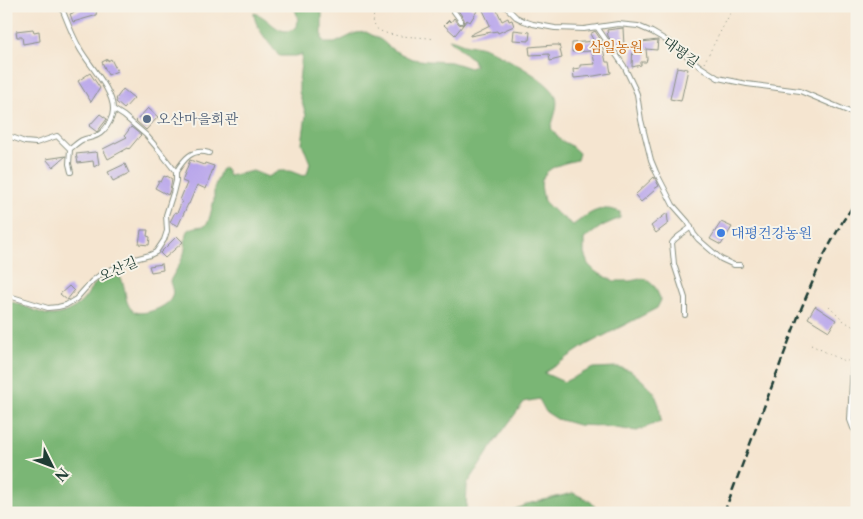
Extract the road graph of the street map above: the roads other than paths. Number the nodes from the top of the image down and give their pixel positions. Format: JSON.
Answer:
{"nodes":[{"id":1,"x":61,"y":6,"type":"edge"},
{"id":2,"x":450,"y":6,"type":"edge"},
{"id":3,"x":505,"y":6,"type":"edge"},
{"id":4,"x":461,"y":21,"type":"dead end"},
{"id":5,"x":597,"y":27,"type":"junction"},
{"id":6,"x":113,"y":109,"type":"junction"},
{"id":7,"x":857,"y":115,"type":"edge"},
{"id":8,"x":6,"y":135,"type":"edge"},
{"id":9,"x":70,"y":149,"type":"junction"},
{"id":10,"x":208,"y":153,"type":"dead end"},
{"id":11,"x":71,"y":172,"type":"dead end"},
{"id":12,"x":176,"y":172,"type":"junction"},
{"id":13,"x":691,"y":227,"type":"junction"},
{"id":14,"x":740,"y":265,"type":"dead end"},
{"id":15,"x":6,"y":296,"type":"edge"},
{"id":16,"x":686,"y":315,"type":"dead end"},
{"id":17,"x":855,"y":360,"type":"edge"},
{"id":18,"x":857,"y":433,"type":"edge"}],
"edges":[{"from":1,"to":6,"type":"lane"},
{"from":2,"to":4,"type":"lane"},
{"from":3,"to":5,"type":"lane","name":"대평길"},
{"from":5,"to":7,"type":"lane","name":"대평길"},
{"from":5,"to":13,"type":"lane"},
{"from":6,"to":9,"type":"lane"},
{"from":6,"to":12,"type":"lane"},
{"from":8,"to":9,"type":"lane"},
{"from":9,"to":11,"type":"lane"},
{"from":10,"to":12,"type":"lane"},
{"from":12,"to":15,"type":"lane","name":"오산길"},
{"from":13,"to":14,"type":"lane"},
{"from":13,"to":16,"type":"lane"},
{"from":17,"to":18,"type":"lane"}]}
